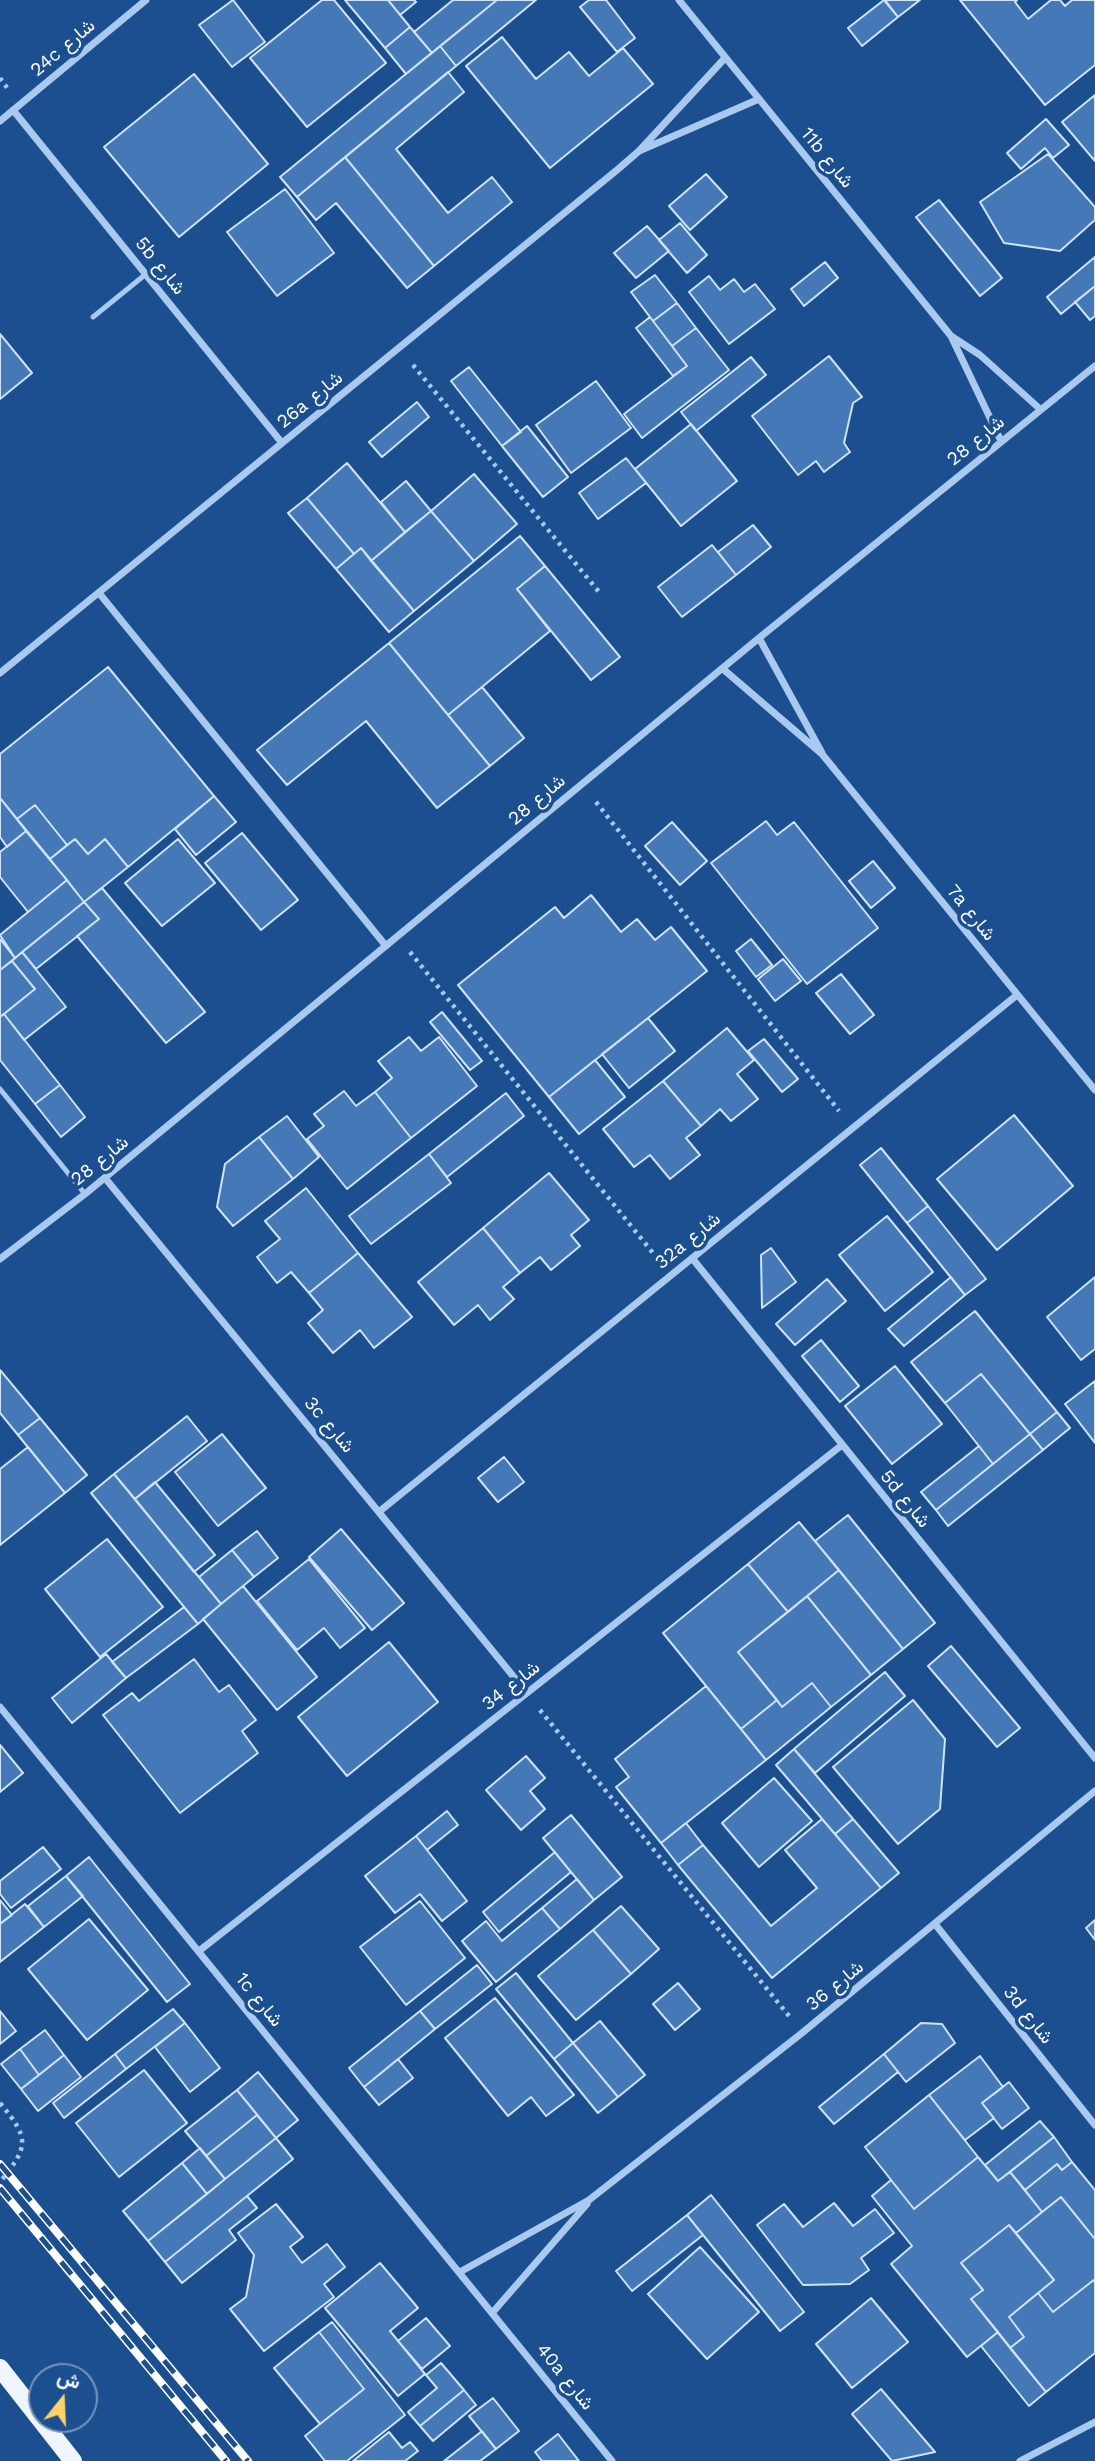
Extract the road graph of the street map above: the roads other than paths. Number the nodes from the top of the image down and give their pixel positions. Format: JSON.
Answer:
{"nodes":[{"id":1,"x":146,"y":0,"type":"edge"},
{"id":2,"x":679,"y":0,"type":"edge"},
{"id":3,"x":725,"y":58,"type":"junction"},
{"id":4,"x":758,"y":99,"type":"junction"},
{"id":5,"x":13,"y":110,"type":"junction"},
{"id":6,"x":0,"y":121,"type":"edge"},
{"id":7,"x":639,"y":151,"type":"junction"},
{"id":8,"x":146,"y":274,"type":"junction"},
{"id":9,"x":93,"y":317,"type":"dead end"},
{"id":10,"x":951,"y":336,"type":"junction"},
{"id":11,"x":1095,"y":366,"type":"edge"},
{"id":12,"x":1040,"y":409,"type":"junction"},
{"id":13,"x":1001,"y":441,"type":"junction"},
{"id":14,"x":282,"y":443,"type":"junction"},
{"id":15,"x":99,"y":593,"type":"junction"},
{"id":16,"x":759,"y":638,"type":"junction"},
{"id":17,"x":723,"y":668,"type":"junction"},
{"id":18,"x":0,"y":673,"type":"edge"},
{"id":19,"x":822,"y":754,"type":"junction"},
{"id":20,"x":386,"y":946,"type":"junction"},
{"id":21,"x":1017,"y":995,"type":"junction"},
{"id":22,"x":0,"y":1089,"type":"edge"},
{"id":23,"x":1095,"y":1090,"type":"edge"},
{"id":24,"x":105,"y":1178,"type":"junction"},
{"id":25,"x":85,"y":1194,"type":"junction"},
{"id":26,"x":692,"y":1258,"type":"junction"},
{"id":27,"x":0,"y":1259,"type":"edge"},
{"id":28,"x":842,"y":1445,"type":"junction"},
{"id":29,"x":380,"y":1511,"type":"junction"},
{"id":30,"x":527,"y":1693,"type":"junction"},
{"id":31,"x":0,"y":1707,"type":"edge"},
{"id":32,"x":1095,"y":1758,"type":"edge"},
{"id":33,"x":1095,"y":1790,"type":"edge"},
{"id":34,"x":935,"y":1924,"type":"junction"},
{"id":35,"x":199,"y":1951,"type":"junction"},
{"id":36,"x":1095,"y":2125,"type":"edge"},
{"id":37,"x":589,"y":2200,"type":"junction"},
{"id":38,"x":460,"y":2272,"type":"junction"},
{"id":39,"x":493,"y":2312,"type":"junction"},
{"id":40,"x":0,"y":2368,"type":"edge"},
{"id":41,"x":1095,"y":2422,"type":"edge"},
{"id":42,"x":73,"y":2461,"type":"edge"},
{"id":43,"x":612,"y":2461,"type":"edge"},
{"id":44,"x":1020,"y":2461,"type":"edge"}],
"edges":[{"from":1,"to":5,"type":"street","name":"24c شارع"},
{"from":2,"to":3,"type":"street","name":"11b شارع"},
{"from":3,"to":4,"type":"street","name":"11b شارع"},
{"from":3,"to":7,"type":"street","name":"26a شارع"},
{"from":4,"to":7,"type":"street","name":"26a شارع"},
{"from":4,"to":10,"type":"street","name":"11b شارع"},
{"from":5,"to":6,"type":"street","name":"24c شارع"},
{"from":5,"to":8,"type":"street","name":"5b شارع"},
{"from":7,"to":14,"type":"street","name":"26a شارع"},
{"from":8,"to":9,"type":"lane"},
{"from":8,"to":14,"type":"street","name":"5b شارع"},
{"from":10,"to":12,"type":"street","name":"11b شارع"},
{"from":10,"to":13,"type":"street","name":"11b شارع"},
{"from":11,"to":12,"type":"street","name":"شارع 28"},
{"from":12,"to":13,"type":"street","name":"شارع 28"},
{"from":13,"to":16,"type":"street","name":"شارع 28"},
{"from":14,"to":15,"type":"street","name":"26a شارع"},
{"from":15,"to":18,"type":"street","name":"26a شارع"},
{"from":15,"to":20,"type":"street"},
{"from":16,"to":17,"type":"street","name":"شارع 28"},
{"from":16,"to":19,"type":"street","name":"7a شارع"},
{"from":17,"to":19,"type":"street","name":"7a شارع"},
{"from":17,"to":20,"type":"street","name":"شارع 28"},
{"from":19,"to":21,"type":"street","name":"7a شارع"},
{"from":20,"to":24,"type":"street","name":"شارع 28"},
{"from":21,"to":23,"type":"street","name":"7a شارع"},
{"from":21,"to":26,"type":"street","name":"32a شارع"},
{"from":22,"to":25,"type":"lane"},
{"from":24,"to":25,"type":"street","name":"شارع 28"},
{"from":24,"to":29,"type":"street","name":"3c شارع"},
{"from":25,"to":27,"type":"street","name":"شارع 28"},
{"from":26,"to":28,"type":"street","name":"5d شارع"},
{"from":26,"to":29,"type":"street","name":"32a شارع"},
{"from":28,"to":30,"type":"street","name":"شارع 34"},
{"from":28,"to":32,"type":"street","name":"5d شارع"},
{"from":29,"to":30,"type":"street","name":"3c شارع"},
{"from":30,"to":35,"type":"street","name":"شارع 34"},
{"from":31,"to":35,"type":"street","name":"1c شارع"},
{"from":33,"to":34,"type":"street","name":"شارع 36"},
{"from":34,"to":36,"type":"street","name":"3d شارع"},
{"from":34,"to":37,"type":"street","name":"شارع 36"},
{"from":35,"to":38,"type":"street","name":"1c شارع"},
{"from":37,"to":38,"type":"street","name":"شارع 36"},
{"from":37,"to":39,"type":"street","name":"شارع 36"},
{"from":38,"to":39,"type":"street","name":"1c شارع"},
{"from":39,"to":43,"type":"street","name":"40a شارع"},
{"from":40,"to":42,"type":"main road"},
{"from":41,"to":44,"type":"street"}]}
